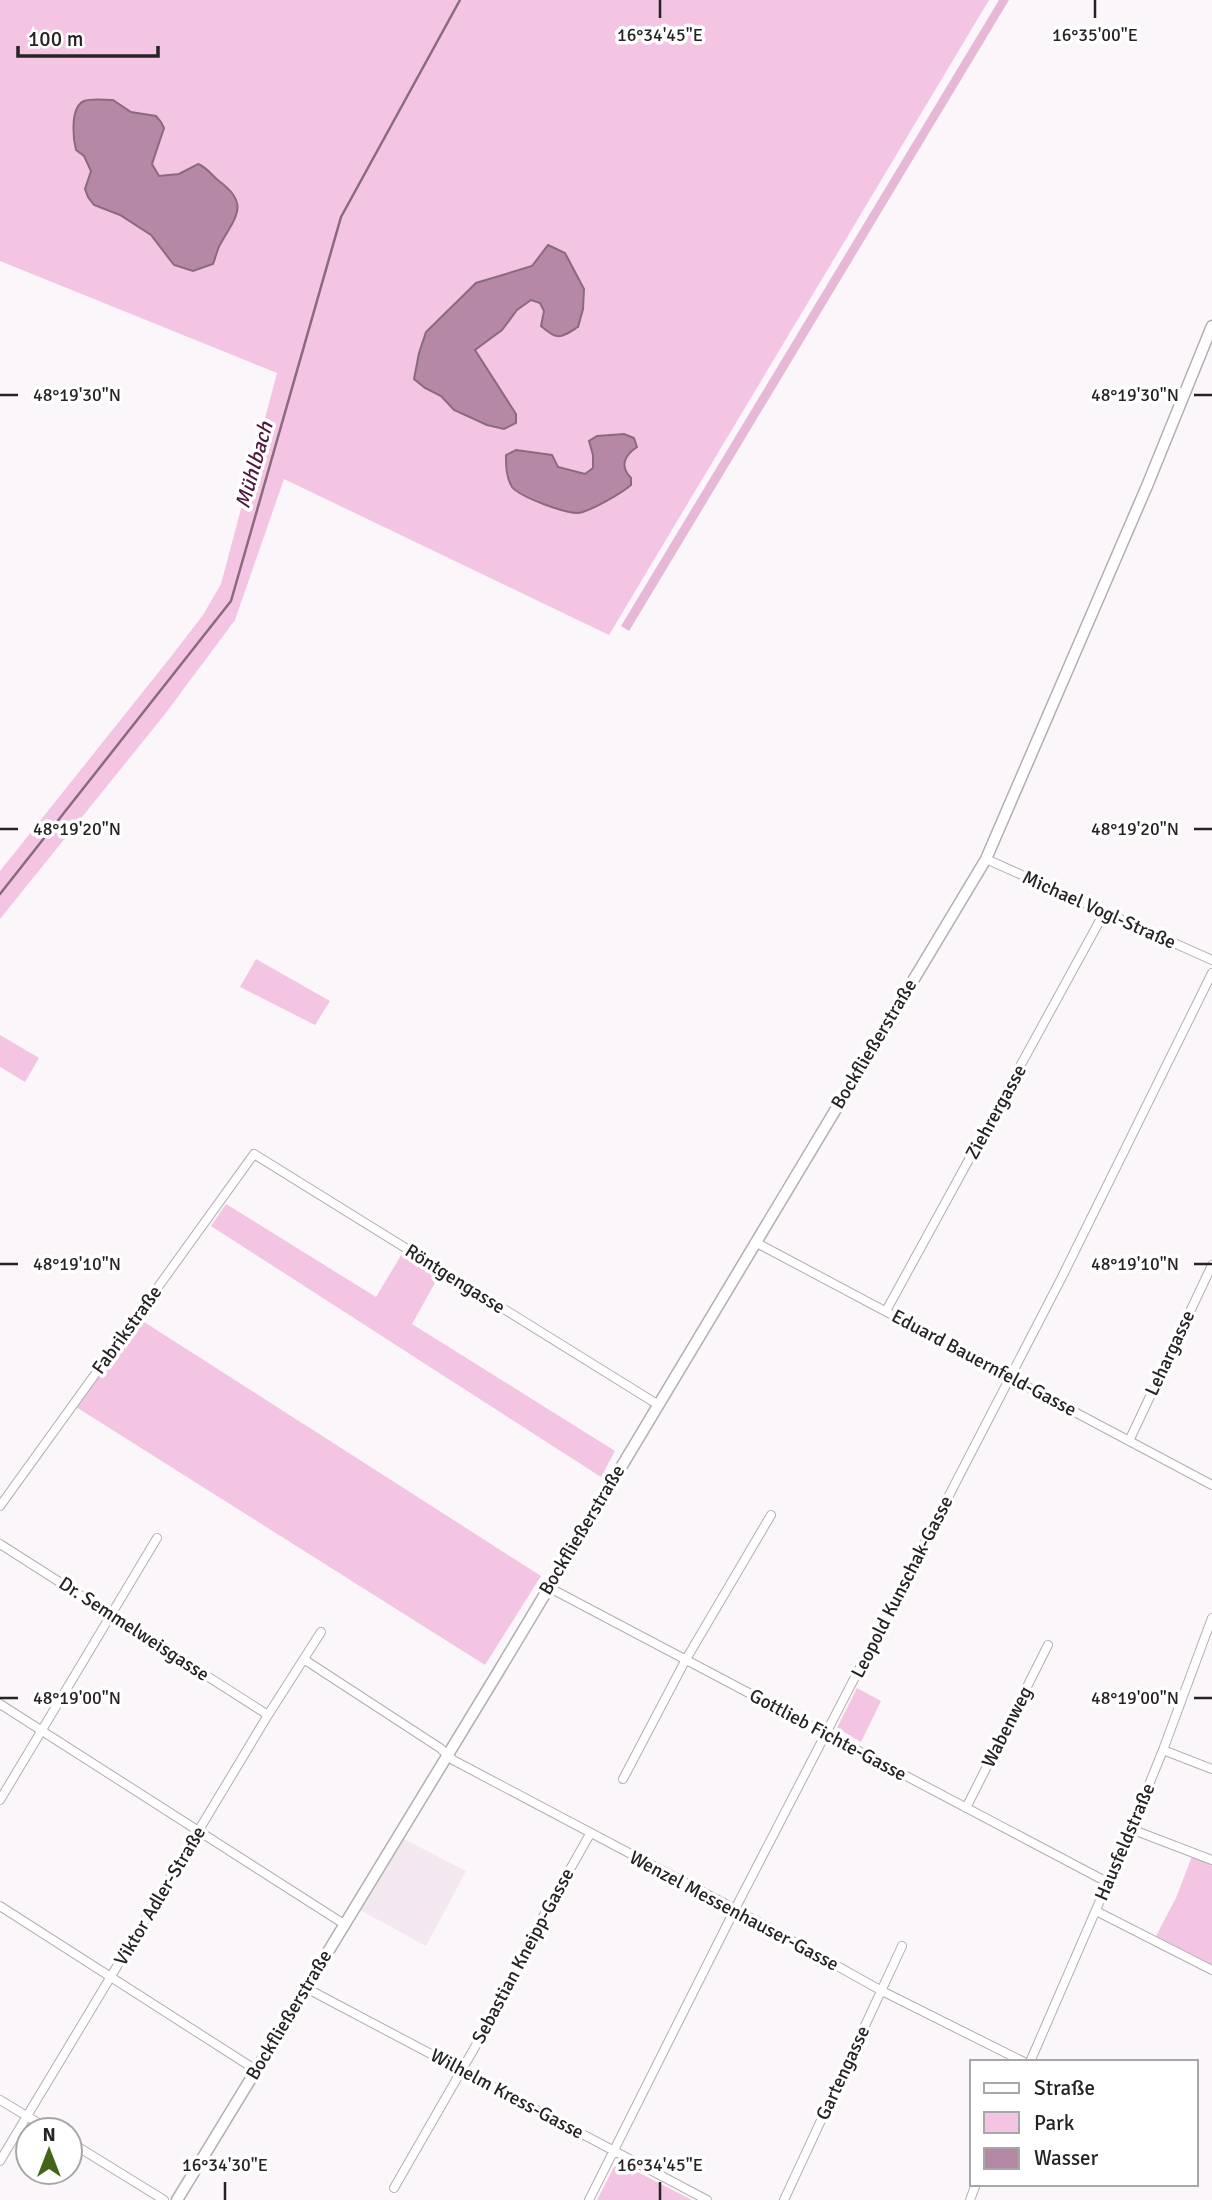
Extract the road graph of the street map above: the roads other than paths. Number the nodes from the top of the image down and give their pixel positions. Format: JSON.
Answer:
{"nodes":[{"id":1,"x":1212,"y":326,"type":"edge"},
{"id":2,"x":986,"y":859,"type":"junction"},
{"id":3,"x":1104,"y":913,"type":"junction"},
{"id":4,"x":1212,"y":960,"type":"edge"},
{"id":5,"x":1212,"y":973,"type":"edge"},
{"id":6,"x":254,"y":1154,"type":"joint"},
{"id":7,"x":755,"y":1242,"type":"junction"},
{"id":8,"x":1212,"y":1265,"type":"edge"},
{"id":9,"x":886,"y":1311,"type":"junction"},
{"id":10,"x":1009,"y":1377,"type":"junction"},
{"id":11,"x":657,"y":1404,"type":"junction"},
{"id":12,"x":1129,"y":1441,"type":"junction"},
{"id":13,"x":1212,"y":1485,"type":"edge"},
{"id":14,"x":0,"y":1507,"type":"edge"},
{"id":15,"x":771,"y":1515,"type":"dead end"},
{"id":16,"x":157,"y":1538,"type":"dead end"},
{"id":17,"x":0,"y":1544,"type":"edge"},
{"id":18,"x":548,"y":1587,"type":"junction"},
{"id":19,"x":113,"y":1614,"type":"junction"},
{"id":20,"x":1212,"y":1618,"type":"edge"},
{"id":21,"x":321,"y":1632,"type":"dead end"},
{"id":22,"x":1048,"y":1645,"type":"dead end"},
{"id":23,"x":305,"y":1660,"type":"junction"},
{"id":24,"x":685,"y":1661,"type":"junction"},
{"id":25,"x":0,"y":1704,"type":"edge"},
{"id":26,"x":268,"y":1715,"type":"junction"},
{"id":27,"x":42,"y":1730,"type":"junction"},
{"id":28,"x":826,"y":1734,"type":"junction"},
{"id":29,"x":1163,"y":1750,"type":"junction"},
{"id":30,"x":447,"y":1754,"type":"junction"},
{"id":31,"x":1212,"y":1769,"type":"edge"},
{"id":32,"x":623,"y":1779,"type":"dead end"},
{"id":33,"x":0,"y":1800,"type":"edge"},
{"id":34,"x":966,"y":1808,"type":"junction"},
{"id":35,"x":1131,"y":1829,"type":"junction"},
{"id":36,"x":200,"y":1830,"type":"junction"},
{"id":37,"x":590,"y":1834,"type":"junction"},
{"id":38,"x":1212,"y":1860,"type":"edge"},
{"id":39,"x":1107,"y":1882,"type":"junction"},
{"id":40,"x":0,"y":1906,"type":"edge"},
{"id":41,"x":735,"y":1909,"type":"junction"},
{"id":42,"x":1096,"y":1911,"type":"junction"},
{"id":43,"x":344,"y":1924,"type":"junction"},
{"id":44,"x":902,"y":1946,"type":"dead end"},
{"id":45,"x":1212,"y":1970,"type":"edge"},
{"id":46,"x":112,"y":1976,"type":"junction"},
{"id":47,"x":306,"y":1988,"type":"junction"},
{"id":48,"x":882,"y":1991,"type":"junction"},
{"id":49,"x":1020,"y":2060,"type":"edge"},
{"id":50,"x":1031,"y":2060,"type":"edge"},
{"id":51,"x":461,"y":2069,"type":"junction"},
{"id":52,"x":256,"y":2070,"type":"junction"},
{"id":53,"x":0,"y":2100,"type":"edge"},
{"id":54,"x":27,"y":2116,"type":"joint"},
{"id":55,"x":14,"y":2138,"type":"edge"},
{"id":56,"x":84,"y":2151,"type":"edge"},
{"id":57,"x":613,"y":2151,"type":"junction"},
{"id":58,"x":0,"y":2161,"type":"edge"},
{"id":59,"x":394,"y":2188,"type":"dead end"},
{"id":60,"x":164,"y":2200,"type":"edge"},
{"id":61,"x":177,"y":2200,"type":"edge"},
{"id":62,"x":589,"y":2200,"type":"edge"},
{"id":63,"x":707,"y":2200,"type":"edge"},
{"id":64,"x":784,"y":2200,"type":"edge"}],
"edges":[{"from":1,"to":2,"type":"main road","name":"Bockfließerstraße"},
{"from":2,"to":3,"type":"street","name":"Michael Vogl-Straße"},
{"from":2,"to":7,"type":"main road","name":"Bockfließerstraße"},
{"from":3,"to":4,"type":"street","name":"Michael Vogl-Straße"},
{"from":3,"to":9,"type":"street","name":"Ziehrergasse"},
{"from":5,"to":10,"type":"street","name":"Leopold Kunschak-Gasse"},
{"from":6,"to":11,"type":"street","name":"Röntgengasse"},
{"from":6,"to":14,"type":"street","name":"Fabrikstraße"},
{"from":7,"to":9,"type":"street","name":"Eduard Bauernfeld-Gasse"},
{"from":7,"to":11,"type":"main road","name":"Bockfließerstraße"},
{"from":8,"to":12,"type":"street","name":"Lehargasse"},
{"from":9,"to":10,"type":"street","name":"Eduard Bauernfeld-Gasse"},
{"from":10,"to":12,"type":"street","name":"Eduard Bauernfeld-Gasse"},
{"from":10,"to":28,"type":"street","name":"Leopold Kunschak-Gasse"},
{"from":11,"to":18,"type":"main road","name":"Bockfließerstraße"},
{"from":12,"to":13,"type":"street","name":"Eduard Bauernfeld-Gasse"},
{"from":15,"to":24,"type":"street"},
{"from":16,"to":19,"type":"street"},
{"from":17,"to":19,"type":"street","name":"Dr. Semmelweisgasse"},
{"from":18,"to":24,"type":"street","name":"Gottlieb Fichte-Gasse"},
{"from":18,"to":30,"type":"main road","name":"Bockfließerstraße"},
{"from":19,"to":26,"type":"street","name":"Dr. Semmelweisgasse"},
{"from":19,"to":27,"type":"street"},
{"from":20,"to":29,"type":"street","name":"Hausfeldstraße"},
{"from":21,"to":23,"type":"street","name":"Viktor Adler-Straße"},
{"from":22,"to":34,"type":"street","name":"Wabenweg"},
{"from":23,"to":26,"type":"street","name":"Viktor Adler-Straße"},
{"from":23,"to":30,"type":"street","name":"Wenzel Messenhauser-Gasse"},
{"from":24,"to":28,"type":"street","name":"Gottlieb Fichte-Gasse"},
{"from":24,"to":32,"type":"street"},
{"from":25,"to":27,"type":"street"},
{"from":26,"to":36,"type":"street","name":"Viktor Adler-Straße"},
{"from":27,"to":33,"type":"street"},
{"from":27,"to":36,"type":"street"},
{"from":28,"to":34,"type":"street","name":"Gottlieb Fichte-Gasse"},
{"from":28,"to":41,"type":"street","name":"Leopold Kunschak-Gasse"},
{"from":29,"to":31,"type":"street"},
{"from":29,"to":35,"type":"street","name":"Hausfeldstraße"},
{"from":30,"to":37,"type":"street","name":"Wenzel Messenhauser-Gasse"},
{"from":30,"to":43,"type":"main road","name":"Bockfließerstraße"},
{"from":34,"to":39,"type":"street","name":"Gottlieb Fichte-Gasse"},
{"from":35,"to":38,"type":"street"},
{"from":35,"to":39,"type":"street","name":"Hausfeldstraße"},
{"from":36,"to":43,"type":"street"},
{"from":36,"to":46,"type":"street","name":"Viktor Adler-Straße"},
{"from":37,"to":41,"type":"street","name":"Wenzel Messenhauser-Gasse"},
{"from":37,"to":51,"type":"street","name":"Sebastian Kneipp-Gasse"},
{"from":39,"to":42,"type":"street","name":"Hausfeldstraße"},
{"from":40,"to":46,"type":"street"},
{"from":41,"to":48,"type":"street","name":"Wenzel Messenhauser-Gasse"},
{"from":41,"to":57,"type":"street","name":"Leopold Kunschak-Gasse"},
{"from":42,"to":45,"type":"street"},
{"from":42,"to":50,"type":"street","name":"Hausfeldstraße"},
{"from":43,"to":47,"type":"main road","name":"Bockfließerstraße"},
{"from":44,"to":48,"type":"street","name":"Gartengasse"},
{"from":46,"to":52,"type":"street"},
{"from":46,"to":54,"type":"street","name":"Viktor Adler-Straße"},
{"from":47,"to":51,"type":"street","name":"Wilhelm Kress-Gasse"},
{"from":47,"to":52,"type":"main road","name":"Bockfließerstraße"},
{"from":48,"to":49,"type":"street","name":"Wenzel Messenhauser-Gasse"},
{"from":48,"to":64,"type":"street","name":"Gartengasse"},
{"from":51,"to":57,"type":"street","name":"Wilhelm Kress-Gasse"},
{"from":51,"to":59,"type":"street","name":"Sebastian Kneipp-Gasse"},
{"from":52,"to":61,"type":"main road","name":"Bockfließerstraße"},
{"from":53,"to":54,"type":"street"},
{"from":55,"to":58,"type":"street","name":"Viktor Adler-Straße"},
{"from":56,"to":60,"type":"street"},
{"from":57,"to":62,"type":"street","name":"Leopold Kunschak-Gasse"},
{"from":57,"to":63,"type":"street","name":"Wilhelm Kress-Gasse"}]}
